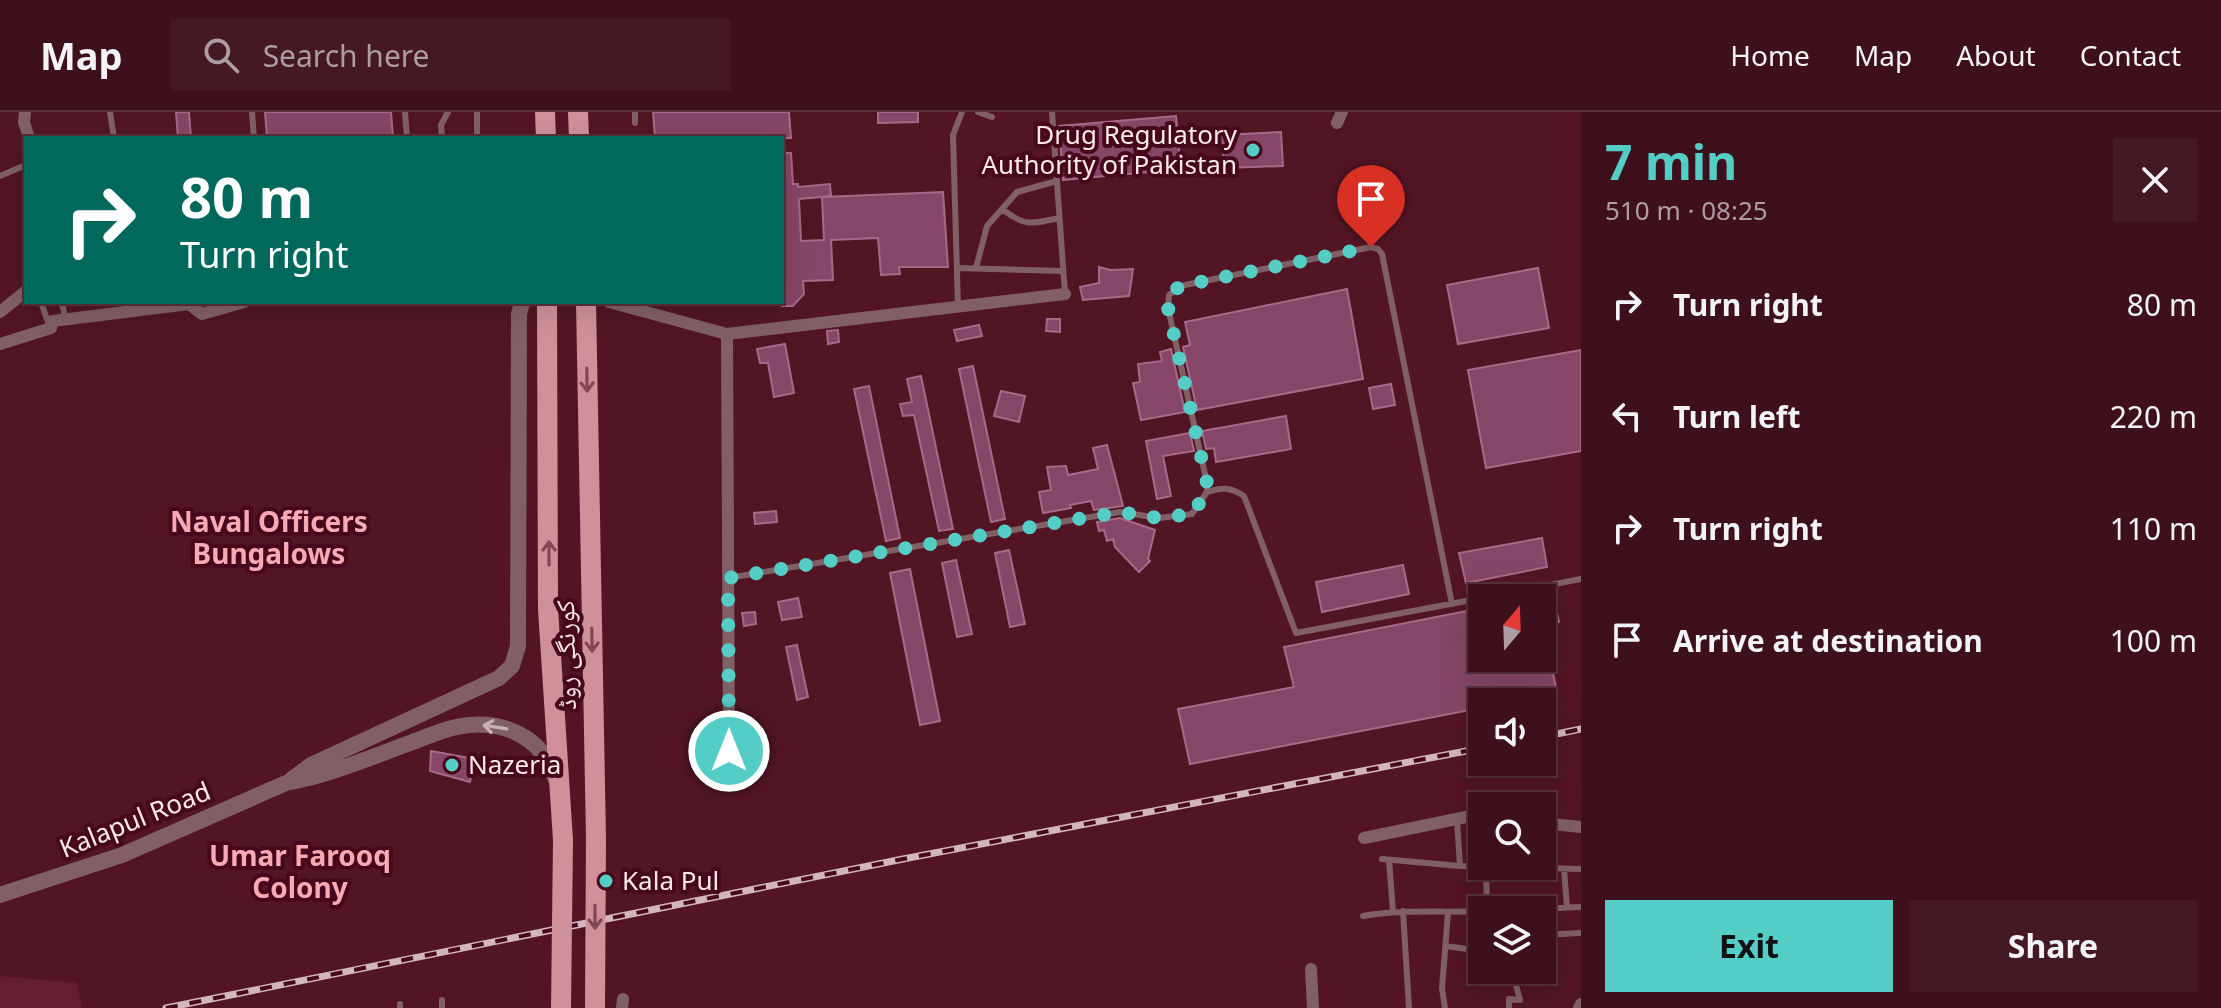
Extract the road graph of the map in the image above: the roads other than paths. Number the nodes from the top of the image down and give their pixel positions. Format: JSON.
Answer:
{"nodes":[{"id":1,"x":25,"y":112,"type":"edge"},
{"id":2,"x":110,"y":112,"type":"edge"},
{"id":3,"x":252,"y":112,"type":"edge"},
{"id":4,"x":405,"y":112,"type":"edge"},
{"id":5,"x":448,"y":112,"type":"edge"},
{"id":6,"x":477,"y":112,"type":"edge"},
{"id":7,"x":545,"y":112,"type":"edge"},
{"id":8,"x":578,"y":112,"type":"edge"},
{"id":9,"x":635,"y":112,"type":"edge"},
{"id":10,"x":962,"y":112,"type":"edge"},
{"id":11,"x":978,"y":112,"type":"edge"},
{"id":12,"x":1052,"y":112,"type":"edge"},
{"id":13,"x":992,"y":117,"type":"dead end"},
{"id":14,"x":635,"y":123,"type":"dead end"},
{"id":15,"x":28,"y":136,"type":"edge"},
{"id":16,"x":114,"y":136,"type":"edge"},
{"id":17,"x":254,"y":136,"type":"edge"},
{"id":18,"x":407,"y":136,"type":"edge"},
{"id":19,"x":442,"y":136,"type":"edge"},
{"id":20,"x":477,"y":136,"type":"edge"},
{"id":21,"x":546,"y":136,"type":"edge"},
{"id":22,"x":579,"y":136,"type":"edge"},
{"id":23,"x":24,"y":166,"type":"edge"},
{"id":24,"x":0,"y":176,"type":"edge"},
{"id":25,"x":1057,"y":181,"type":"junction"},
{"id":26,"x":1002,"y":209,"type":"junction"},
{"id":27,"x":1059,"y":218,"type":"junction"},
{"id":28,"x":957,"y":268,"type":"junction"},
{"id":29,"x":976,"y":268,"type":"junction"},
{"id":30,"x":1063,"y":271,"type":"junction"},
{"id":31,"x":24,"y":293,"type":"edge"},
{"id":32,"x":1065,"y":294,"type":"joint"},
{"id":33,"x":42,"y":304,"type":"edge"},
{"id":34,"x":62,"y":304,"type":"edge"},
{"id":35,"x":189,"y":304,"type":"edge"},
{"id":36,"x":189,"y":304,"type":"edge"},
{"id":37,"x":237,"y":304,"type":"edge"},
{"id":38,"x":522,"y":304,"type":"edge"},
{"id":39,"x":547,"y":304,"type":"edge"},
{"id":40,"x":586,"y":304,"type":"edge"},
{"id":41,"x":616,"y":304,"type":"edge"},
{"id":42,"x":132,"y":306,"type":"edge"},
{"id":43,"x":958,"y":307,"type":"junction"},
{"id":44,"x":0,"y":312,"type":"edge"},
{"id":45,"x":65,"y":320,"type":"junction"},
{"id":46,"x":51,"y":328,"type":"junction"},
{"id":47,"x":727,"y":334,"type":"junction"},
{"id":48,"x":0,"y":344,"type":"edge"},
{"id":49,"x":1207,"y":492,"type":"junction"},
{"id":50,"x":728,"y":578,"type":"junction"},
{"id":51,"x":1581,"y":579,"type":"edge"},
{"id":52,"x":1555,"y":584,"type":"edge"},
{"id":53,"x":1468,"y":601,"type":"edge"},
{"id":54,"x":1452,"y":604,"type":"junction"},
{"id":55,"x":729,"y":751,"type":"dead end"},
{"id":56,"x":286,"y":783,"type":"junction"},
{"id":57,"x":561,"y":799,"type":"junction"},
{"id":58,"x":1468,"y":817,"type":"edge"},
{"id":59,"x":1457,"y":820,"type":"junction"},
{"id":60,"x":1556,"y":824,"type":"edge"},
{"id":61,"x":1581,"y":827,"type":"edge"},
{"id":62,"x":1364,"y":838,"type":"dead end"},
{"id":63,"x":1460,"y":866,"type":"junction"},
{"id":64,"x":1468,"y":866,"type":"edge"},
{"id":65,"x":1556,"y":869,"type":"edge"},
{"id":66,"x":1564,"y":869,"type":"junction"},
{"id":67,"x":1581,"y":869,"type":"edge"},
{"id":68,"x":0,"y":895,"type":"edge"},
{"id":69,"x":1567,"y":907,"type":"junction"},
{"id":70,"x":1581,"y":907,"type":"edge"},
{"id":71,"x":1556,"y":908,"type":"edge"},
{"id":72,"x":1403,"y":911,"type":"junction"},
{"id":73,"x":1393,"y":912,"type":"junction"},
{"id":74,"x":1468,"y":912,"type":"edge"},
{"id":75,"x":1448,"y":913,"type":"junction"},
{"id":76,"x":1363,"y":916,"type":"dead end"},
{"id":77,"x":1581,"y":933,"type":"edge"},
{"id":78,"x":1556,"y":934,"type":"edge"},
{"id":79,"x":1446,"y":946,"type":"junction"},
{"id":80,"x":1468,"y":949,"type":"edge"},
{"id":81,"x":1311,"y":969,"type":"dead end"},
{"id":82,"x":1516,"y":984,"type":"edge"},
{"id":83,"x":561,"y":1008,"type":"edge"},
{"id":84,"x":595,"y":1008,"type":"edge"},
{"id":85,"x":1313,"y":1008,"type":"edge"},
{"id":86,"x":1409,"y":1008,"type":"edge"},
{"id":87,"x":1445,"y":1008,"type":"edge"},
{"id":88,"x":1509,"y":1008,"type":"edge"}],
"edges":[{"from":1,"to":15,"type":"street"},
{"from":2,"to":16,"type":"lane"},
{"from":3,"to":17,"type":"lane"},
{"from":4,"to":18,"type":"lane"},
{"from":5,"to":19,"type":"lane"},
{"from":6,"to":20,"type":"lane"},
{"from":7,"to":21,"type":"main road"},
{"from":8,"to":22,"type":"main road"},
{"from":9,"to":14,"type":"lane"},
{"from":10,"to":28,"type":"lane"},
{"from":11,"to":13,"type":"lane"},
{"from":12,"to":25,"type":"lane"},
{"from":23,"to":24,"type":"lane"},
{"from":25,"to":26,"type":"lane"},
{"from":25,"to":27,"type":"lane"},
{"from":26,"to":27,"type":"lane"},
{"from":26,"to":29,"type":"lane"},
{"from":27,"to":30,"type":"lane"},
{"from":28,"to":29,"type":"lane"},
{"from":28,"to":43,"type":"lane"},
{"from":29,"to":30,"type":"lane"},
{"from":30,"to":32,"type":"lane"},
{"from":31,"to":44,"type":"street"},
{"from":32,"to":43,"type":"street"},
{"from":33,"to":46,"type":"lane"},
{"from":34,"to":45,"type":"lane"},
{"from":35,"to":37,"type":"street"},
{"from":36,"to":42,"type":"street"},
{"from":38,"to":56,"type":"street"},
{"from":57,"to":39,"type":"main road","one_way":true},
{"from":40,"to":84,"type":"main road","name":"کورنگی روڈ","one_way":true,"bridge":true},
{"from":41,"to":47,"type":"street"},
{"from":42,"to":45,"type":"street"},
{"from":43,"to":47,"type":"street"},
{"from":45,"to":46,"type":"street"},
{"from":46,"to":48,"type":"street"},
{"from":47,"to":50,"type":"street"},
{"from":49,"to":50,"type":"lane"},
{"from":49,"to":54,"type":"lane"},
{"from":49,"to":54,"type":"lane"},
{"from":50,"to":55,"type":"street"},
{"from":51,"to":52,"type":"lane"},
{"from":53,"to":54,"type":"lane"},
{"from":57,"to":56,"type":"street","one_way":true},
{"from":56,"to":68,"type":"street","name":"Kalapul Road"},
{"from":57,"to":83,"type":"main road","bridge":true},
{"from":58,"to":59,"type":"street"},
{"from":59,"to":62,"type":"street"},
{"from":59,"to":63,"type":"lane"},
{"from":60,"to":61,"type":"street"},
{"from":63,"to":64,"type":"lane"},
{"from":63,"to":73,"type":"lane"},
{"from":65,"to":66,"type":"lane"},
{"from":66,"to":67,"type":"lane"},
{"from":66,"to":69,"type":"lane"},
{"from":69,"to":70,"type":"lane"},
{"from":69,"to":71,"type":"lane"},
{"from":72,"to":73,"type":"lane"},
{"from":72,"to":75,"type":"lane"},
{"from":72,"to":86,"type":"lane"},
{"from":73,"to":76,"type":"lane"},
{"from":74,"to":75,"type":"lane"},
{"from":75,"to":79,"type":"lane"},
{"from":77,"to":78,"type":"lane"},
{"from":79,"to":80,"type":"lane"},
{"from":79,"to":87,"type":"lane"},
{"from":81,"to":85,"type":"street"},
{"from":82,"to":88,"type":"lane"}]}
